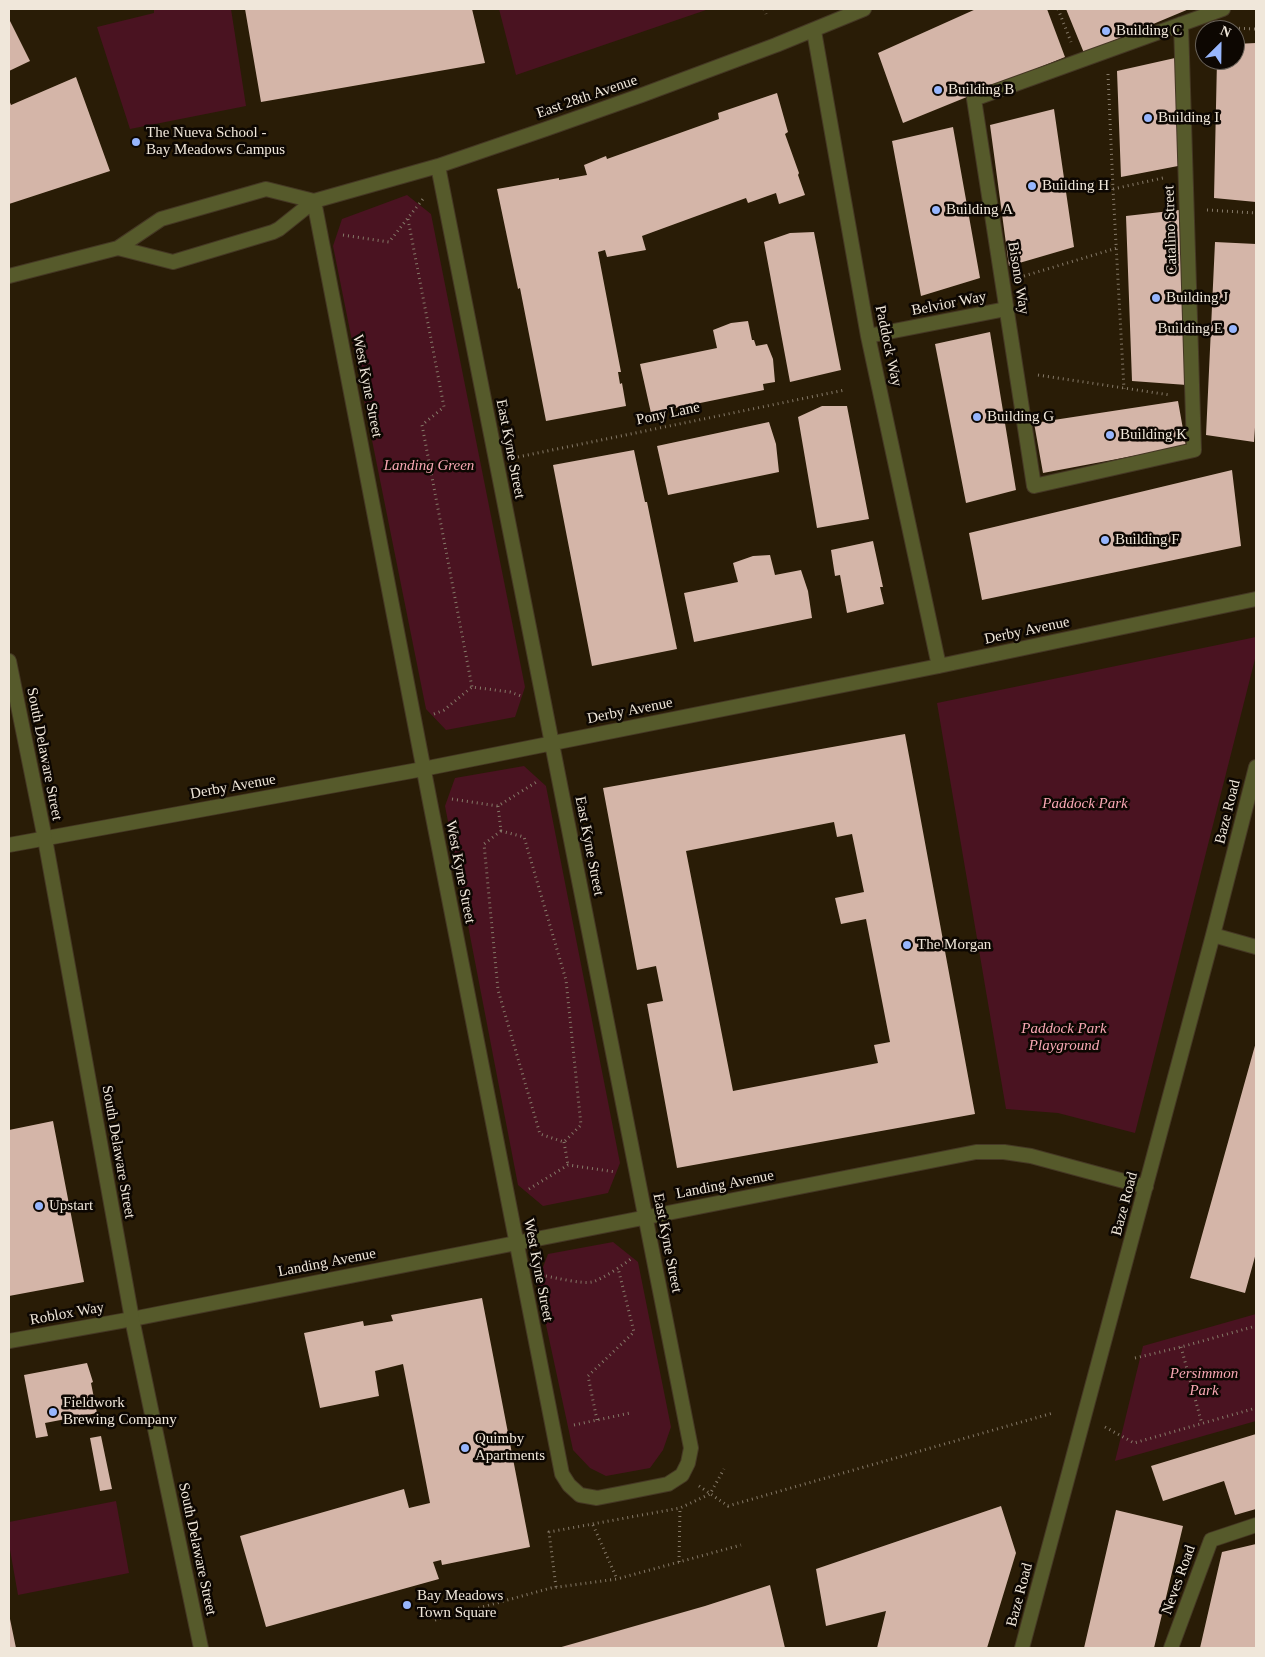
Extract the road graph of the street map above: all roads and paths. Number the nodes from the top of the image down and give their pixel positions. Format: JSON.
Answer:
{"nodes":[{"id":1,"x":764,"y":9,"type":"edge"},
{"id":2,"x":864,"y":9,"type":"edge"},
{"id":3,"x":1058,"y":9,"type":"edge"},
{"id":4,"x":1223,"y":9,"type":"edge"},
{"id":5,"x":766,"y":14,"type":"dead end"},
{"id":6,"x":1181,"y":24,"type":"junction"},
{"id":7,"x":814,"y":31,"type":"junction"},
{"id":8,"x":1107,"y":51,"type":"junction"},
{"id":9,"x":1079,"y":62,"type":"junction"},
{"id":10,"x":438,"y":166,"type":"junction"},
{"id":11,"x":1186,"y":172,"type":"junction"},
{"id":12,"x":1113,"y":189,"type":"junction"},
{"id":13,"x":423,"y":199,"type":"dead end"},
{"id":14,"x":314,"y":201,"type":"junction"},
{"id":15,"x":1187,"y":209,"type":"junction"},
{"id":16,"x":1256,"y":213,"type":"edge"},
{"id":17,"x":408,"y":219,"type":"junction"},
{"id":18,"x":335,"y":234,"type":"dead end"},
{"id":19,"x":118,"y":248,"type":"junction"},
{"id":20,"x":1117,"y":248,"type":"junction"},
{"id":21,"x":9,"y":276,"type":"edge"},
{"id":22,"x":1002,"y":282,"type":"junction"},
{"id":23,"x":1006,"y":309,"type":"junction"},
{"id":24,"x":868,"y":336,"type":"junction"},
{"id":25,"x":1016,"y":372,"type":"junction"},
{"id":26,"x":1124,"y":389,"type":"junction"},
{"id":27,"x":845,"y":390,"type":"dead end"},
{"id":28,"x":1193,"y":399,"type":"junction"},
{"id":29,"x":496,"y":462,"type":"junction"},
{"id":30,"x":1034,"y":486,"type":"joint"},
{"id":31,"x":1256,"y":599,"type":"edge"},
{"id":32,"x":9,"y":661,"type":"edge"},
{"id":33,"x":939,"y":666,"type":"junction"},
{"id":34,"x":472,"y":688,"type":"junction"},
{"id":35,"x":525,"y":698,"type":"dead end"},
{"id":36,"x":429,"y":716,"type":"dead end"},
{"id":37,"x":552,"y":743,"type":"junction"},
{"id":38,"x":1256,"y":767,"type":"edge"},
{"id":39,"x":423,"y":769,"type":"junction"},
{"id":40,"x":541,"y":779,"type":"dead end"},
{"id":41,"x":446,"y":799,"type":"dead end"},
{"id":42,"x":498,"y":806,"type":"junction"},
{"id":43,"x":501,"y":831,"type":"junction"},
{"id":44,"x":44,"y":839,"type":"junction"},
{"id":45,"x":9,"y":845,"type":"edge"},
{"id":46,"x":1213,"y":935,"type":"junction"},
{"id":47,"x":1256,"y":948,"type":"edge"},
{"id":48,"x":564,"y":1142,"type":"junction"},
{"id":49,"x":568,"y":1165,"type":"junction"},
{"id":50,"x":617,"y":1172,"type":"dead end"},
{"id":51,"x":1146,"y":1187,"type":"junction"},
{"id":52,"x":524,"y":1192,"type":"dead end"},
{"id":53,"x":645,"y":1217,"type":"junction"},
{"id":54,"x":516,"y":1242,"type":"junction"},
{"id":55,"x":634,"y":1256,"type":"dead end"},
{"id":56,"x":618,"y":1268,"type":"junction"},
{"id":57,"x":538,"y":1274,"type":"dead end"},
{"id":58,"x":132,"y":1319,"type":"junction"},
{"id":59,"x":1256,"y":1326,"type":"edge"},
{"id":60,"x":9,"y":1341,"type":"edge"},
{"id":61,"x":1181,"y":1347,"type":"junction"},
{"id":62,"x":1135,"y":1358,"type":"dead end"},
{"id":63,"x":1256,"y":1408,"type":"edge"},
{"id":64,"x":630,"y":1413,"type":"dead end"},
{"id":65,"x":1052,"y":1413,"type":"dead end"},
{"id":66,"x":597,"y":1420,"type":"junction"},
{"id":67,"x":1202,"y":1424,"type":"junction"},
{"id":68,"x":571,"y":1425,"type":"dead end"},
{"id":69,"x":1105,"y":1427,"type":"dead end"},
{"id":70,"x":724,"y":1469,"type":"dead end"},
{"id":71,"x":682,"y":1475,"type":"junction"},
{"id":72,"x":710,"y":1494,"type":"junction"},
{"id":73,"x":680,"y":1508,"type":"junction"},
{"id":74,"x":593,"y":1525,"type":"junction"},
{"id":75,"x":1256,"y":1525,"type":"edge"},
{"id":76,"x":740,"y":1545,"type":"dead end"},
{"id":77,"x":679,"y":1562,"type":"junction"},
{"id":78,"x":617,"y":1579,"type":"junction"},
{"id":79,"x":556,"y":1587,"type":"junction"},
{"id":80,"x":435,"y":1620,"type":"dead end"},
{"id":81,"x":201,"y":1648,"type":"edge"},
{"id":82,"x":1022,"y":1648,"type":"edge"},
{"id":83,"x":1171,"y":1648,"type":"edge"}],
"edges":[{"from":1,"to":5,"type":"path"},
{"from":2,"to":7,"type":"street","name":"East 28th Avenue"},
{"from":3,"to":9,"type":"path"},
{"from":4,"to":6,"type":"street","name":"Bisono Way"},
{"from":6,"to":8,"type":"street","name":"Bisono Way"},
{"from":6,"to":11,"type":"street","name":"Catalino Street"},
{"from":7,"to":10,"type":"street","name":"East 28th Avenue"},
{"from":7,"to":24,"type":"street","name":"Paddock Way"},
{"from":8,"to":9,"type":"street","name":"Bisono Way"},
{"from":8,"to":12,"type":"path"},
{"from":9,"to":22,"type":"street","name":"Bisono Way"},
{"from":10,"to":14,"type":"street","name":"East 28th Avenue"},
{"from":10,"to":29,"type":"street","name":"East Kyne Street"},
{"from":11,"to":12,"type":"path"},
{"from":11,"to":15,"type":"street","name":"Catalino Street"},
{"from":12,"to":20,"type":"path"},
{"from":13,"to":17,"type":"path"},
{"from":14,"to":19,"type":"street","name":"East 28th Avenue"},
{"from":14,"to":19,"type":"street","name":"East 28th Avenue"},
{"from":14,"to":39,"type":"street","name":"West Kyne Street"},
{"from":15,"to":16,"type":"path"},
{"from":15,"to":28,"type":"street","name":"Catalino Street"},
{"from":17,"to":18,"type":"path"},
{"from":17,"to":34,"type":"path"},
{"from":19,"to":21,"type":"street","name":"East 28th Avenue"},
{"from":20,"to":22,"type":"path"},
{"from":20,"to":26,"type":"path"},
{"from":22,"to":23,"type":"street","name":"Bisono Way"},
{"from":23,"to":24,"type":"street","name":"Belvior Way"},
{"from":23,"to":25,"type":"street","name":"Bisono Way"},
{"from":24,"to":33,"type":"street","name":"Paddock Way"},
{"from":25,"to":26,"type":"path"},
{"from":25,"to":30,"type":"street","name":"Bisono Way"},
{"from":26,"to":28,"type":"path"},
{"from":27,"to":29,"type":"path","name":"Pony Lane"},
{"from":28,"to":30,"type":"street","name":"Catalino Street"},
{"from":29,"to":37,"type":"street","name":"East Kyne Street"},
{"from":31,"to":33,"type":"street","name":"Derby Avenue"},
{"from":32,"to":44,"type":"street","name":"South Delaware Street"},
{"from":33,"to":37,"type":"street","name":"Derby Avenue"},
{"from":34,"to":35,"type":"path"},
{"from":34,"to":36,"type":"path"},
{"from":37,"to":39,"type":"street","name":"Derby Avenue"},
{"from":37,"to":53,"type":"street","name":"East Kyne Street"},
{"from":38,"to":46,"type":"street","name":"Baze Road"},
{"from":39,"to":44,"type":"street","name":"Derby Avenue"},
{"from":39,"to":54,"type":"street","name":"West Kyne Street"},
{"from":40,"to":42,"type":"path"},
{"from":41,"to":42,"type":"path"},
{"from":42,"to":43,"type":"path"},
{"from":43,"to":48,"type":"path"},
{"from":43,"to":48,"type":"path"},
{"from":44,"to":45,"type":"street","name":"Derby Avenue"},
{"from":44,"to":58,"type":"street","name":"South Delaware Street"},
{"from":46,"to":47,"type":"street"},
{"from":46,"to":51,"type":"street","name":"Baze Road"},
{"from":48,"to":49,"type":"path"},
{"from":49,"to":50,"type":"path"},
{"from":49,"to":52,"type":"path"},
{"from":51,"to":53,"type":"street","name":"Landing Avenue"},
{"from":51,"to":82,"type":"street","name":"Baze Road"},
{"from":53,"to":54,"type":"street","name":"Landing Avenue"},
{"from":53,"to":71,"type":"street","name":"East Kyne Street"},
{"from":54,"to":58,"type":"street","name":"Landing Avenue"},
{"from":54,"to":71,"type":"street","name":"West Kyne Street"},
{"from":55,"to":56,"type":"path"},
{"from":56,"to":57,"type":"path"},
{"from":56,"to":66,"type":"path"},
{"from":58,"to":60,"type":"street","name":"Roblox Way"},
{"from":58,"to":81,"type":"street","name":"South Delaware Street"},
{"from":59,"to":61,"type":"path"},
{"from":61,"to":62,"type":"path"},
{"from":61,"to":67,"type":"path"},
{"from":63,"to":67,"type":"path"},
{"from":64,"to":66,"type":"path"},
{"from":65,"to":72,"type":"path"},
{"from":66,"to":68,"type":"path"},
{"from":67,"to":69,"type":"path"},
{"from":70,"to":72,"type":"path"},
{"from":71,"to":72,"type":"path"},
{"from":72,"to":73,"type":"path"},
{"from":73,"to":74,"type":"path"},
{"from":73,"to":77,"type":"path"},
{"from":74,"to":78,"type":"path"},
{"from":74,"to":79,"type":"path"},
{"from":75,"to":83,"type":"street","name":"Neves Road"},
{"from":76,"to":77,"type":"path"},
{"from":77,"to":78,"type":"path"},
{"from":78,"to":79,"type":"path"},
{"from":79,"to":80,"type":"path"}]}
